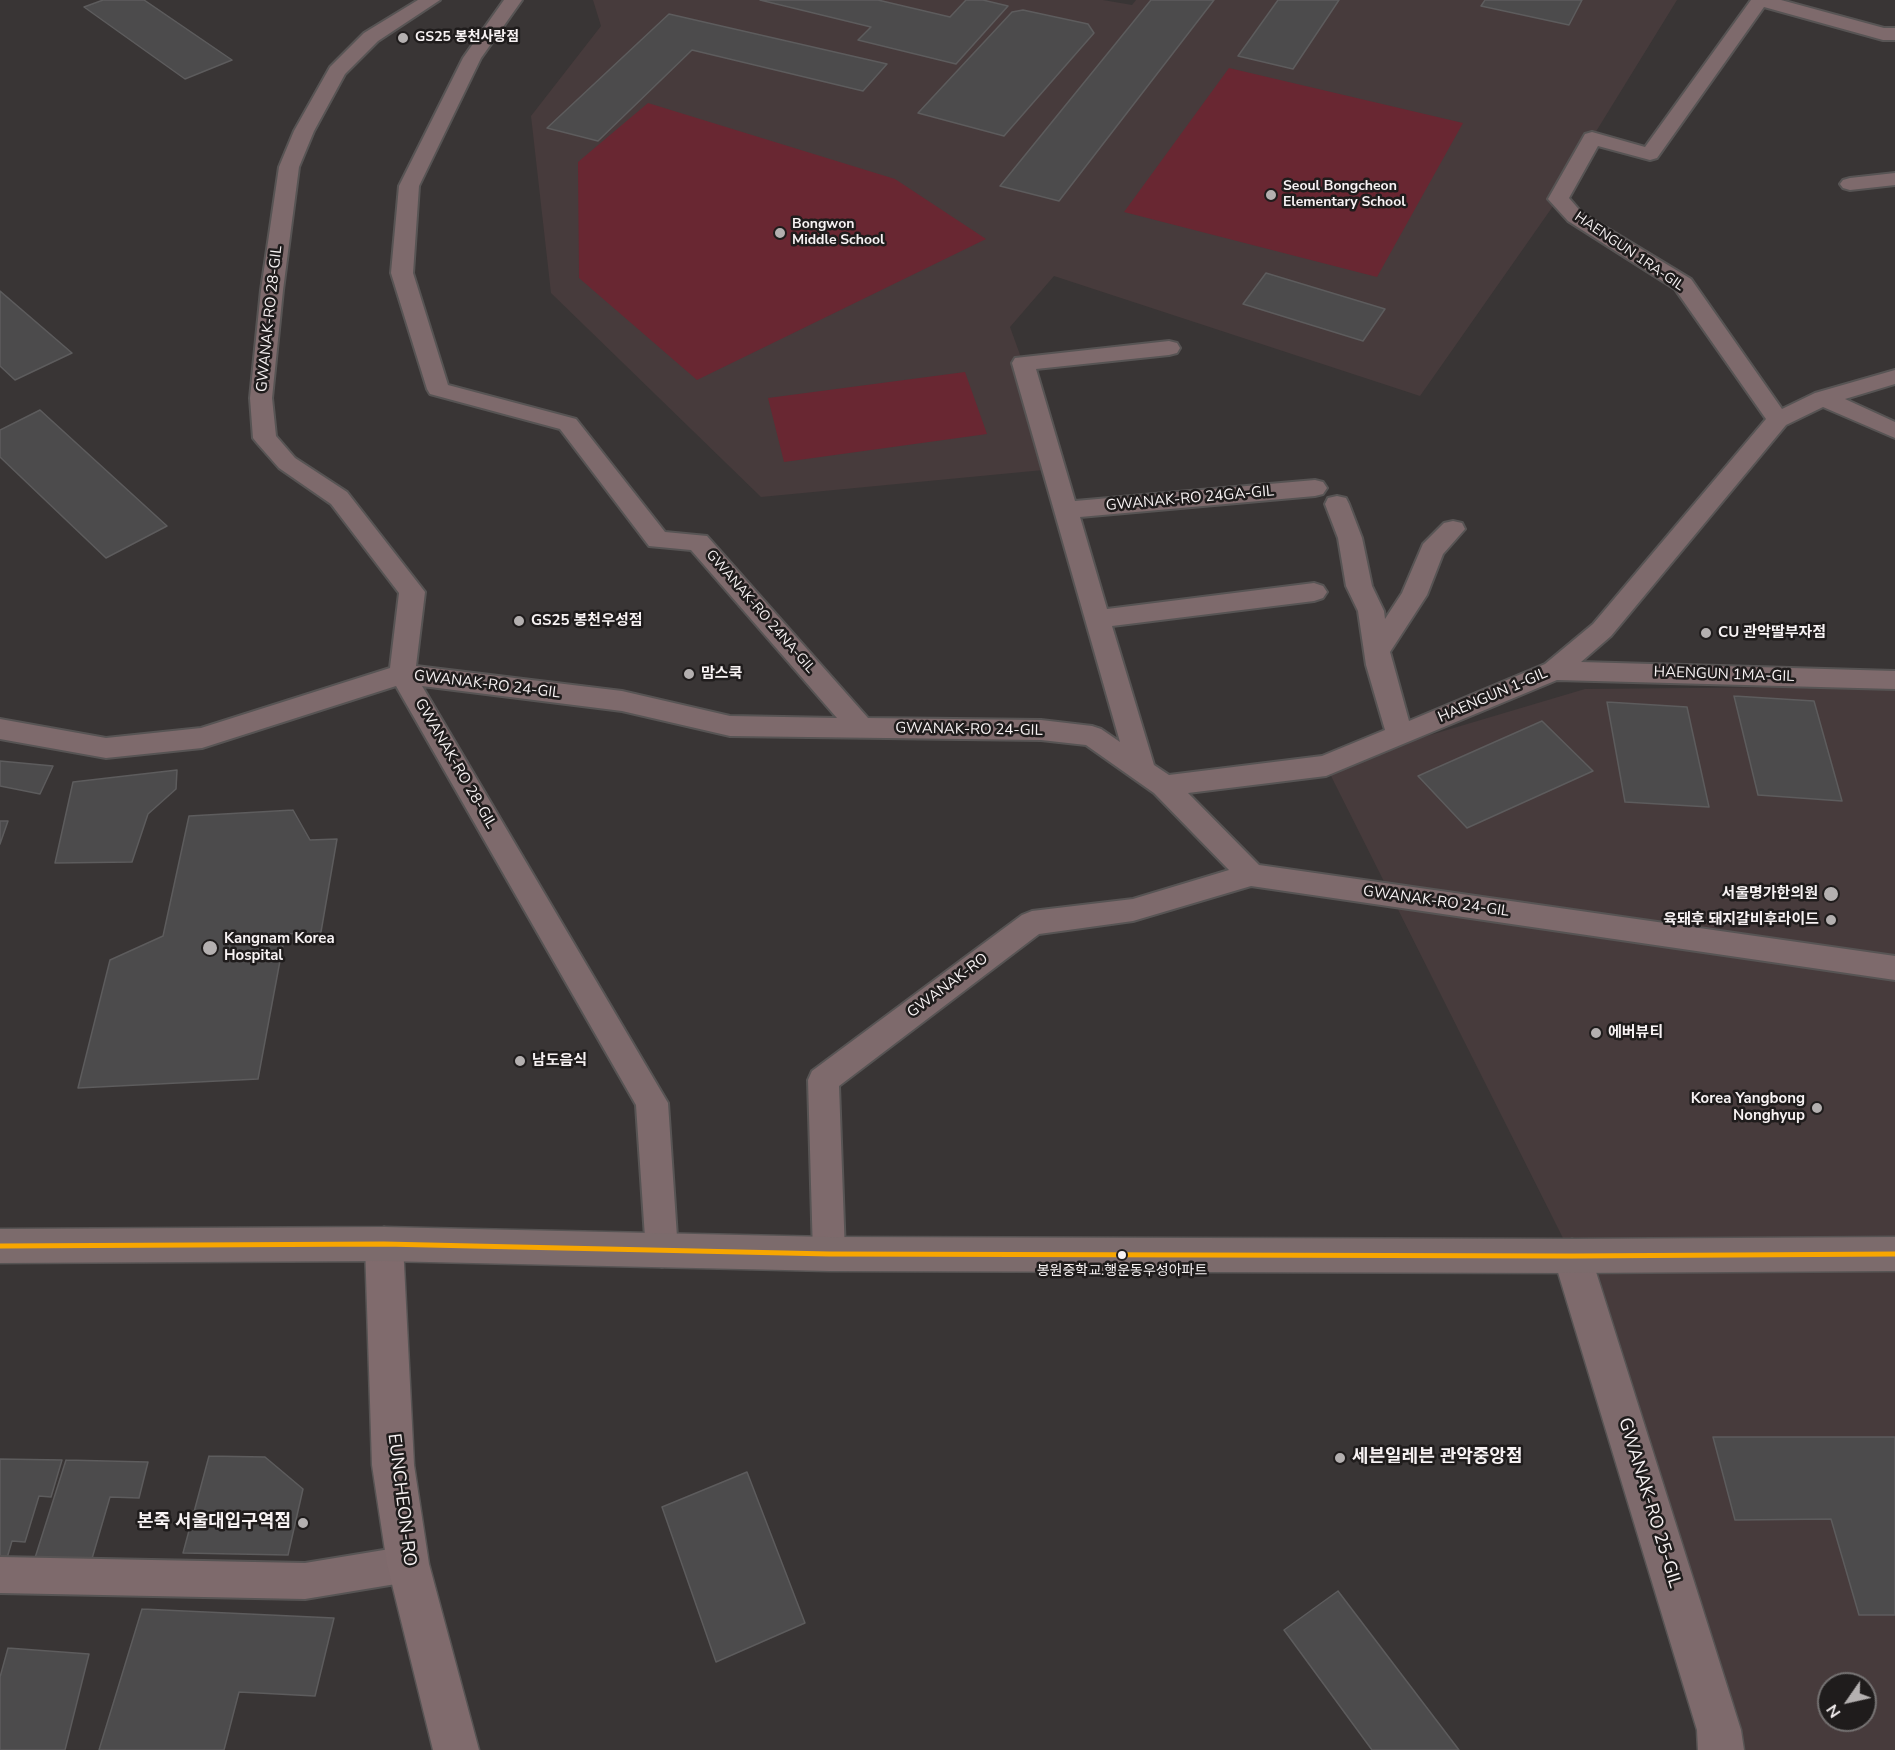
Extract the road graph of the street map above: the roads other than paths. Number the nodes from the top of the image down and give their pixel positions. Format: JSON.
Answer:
{"nodes":[{"id":1,"x":431,"y":0,"type":"edge"},
{"id":2,"x":513,"y":0,"type":"edge"},
{"id":3,"x":1761,"y":0,"type":"edge"},
{"id":4,"x":1895,"y":34,"type":"edge"},
{"id":5,"x":1895,"y":180,"type":"edge"},
{"id":6,"x":1850,"y":184,"type":"dead end"},
{"id":7,"x":1169,"y":348,"type":"dead end"},
{"id":8,"x":1895,"y":377,"type":"edge"},
{"id":9,"x":1823,"y":398,"type":"junction"},
{"id":10,"x":1778,"y":420,"type":"junction"},
{"id":11,"x":1895,"y":431,"type":"edge"},
{"id":12,"x":1315,"y":488,"type":"dead end"},
{"id":13,"x":1337,"y":504,"type":"dead end"},
{"id":14,"x":1066,"y":510,"type":"junction"},
{"id":15,"x":1453,"y":529,"type":"dead end"},
{"id":16,"x":1314,"y":592,"type":"dead end"},
{"id":17,"x":1097,"y":618,"type":"junction"},
{"id":18,"x":1377,"y":651,"type":"junction"},
{"id":19,"x":1554,"y":670,"type":"junction"},
{"id":20,"x":402,"y":674,"type":"junction"},
{"id":21,"x":1895,"y":680,"type":"edge"},
{"id":22,"x":861,"y":728,"type":"junction"},
{"id":23,"x":0,"y":729,"type":"edge"},
{"id":24,"x":1400,"y":735,"type":"junction"},
{"id":25,"x":1153,"y":778,"type":"junction"},
{"id":26,"x":1251,"y":875,"type":"junction"},
{"id":27,"x":1895,"y":968,"type":"edge"},
{"id":28,"x":384,"y":1244,"type":"junction"},
{"id":29,"x":0,"y":1246,"type":"edge"},
{"id":30,"x":662,"y":1252,"type":"junction"},
{"id":31,"x":829,"y":1254,"type":"junction"},
{"id":32,"x":1895,"y":1254,"type":"edge"},
{"id":33,"x":1572,"y":1256,"type":"junction"},
{"id":34,"x":408,"y":1564,"type":"junction"},
{"id":35,"x":0,"y":1575,"type":"edge"},
{"id":36,"x":456,"y":1750,"type":"edge"},
{"id":37,"x":1721,"y":1750,"type":"edge"}],
"edges":[{"from":1,"to":20,"type":"lane","name":"GWANAK-RO 28-GIL"},
{"from":2,"to":22,"type":"lane","name":"GWANAK-RO 24NA-GIL"},
{"from":3,"to":4,"type":"lane"},
{"from":3,"to":10,"type":"lane","name":"HAENGUN 1RA-GIL"},
{"from":5,"to":6,"type":"lane"},
{"from":7,"to":14,"type":"lane"},
{"from":8,"to":9,"type":"lane","name":"HAENGUN 1-GIL"},
{"from":9,"to":10,"type":"lane","name":"HAENGUN 1-GIL"},
{"from":9,"to":11,"type":"lane"},
{"from":10,"to":19,"type":"lane","name":"HAENGUN 1-GIL"},
{"from":12,"to":14,"type":"lane","name":"GWANAK-RO 24GA-GIL"},
{"from":13,"to":18,"type":"lane"},
{"from":14,"to":17,"type":"lane"},
{"from":15,"to":18,"type":"lane"},
{"from":16,"to":17,"type":"lane"},
{"from":17,"to":25,"type":"lane"},
{"from":18,"to":24,"type":"lane"},
{"from":19,"to":21,"type":"lane","name":"HAENGUN 1MA-GIL"},
{"from":19,"to":24,"type":"lane","name":"HAENGUN 1-GIL"},
{"from":20,"to":22,"type":"lane","name":"GWANAK-RO 24-GIL"},
{"from":20,"to":23,"type":"lane","name":"GWANAK-RO 24-GIL"},
{"from":20,"to":30,"type":"lane","name":"GWANAK-RO 28-GIL"},
{"from":22,"to":25,"type":"lane","name":"GWANAK-RO 24-GIL"},
{"from":24,"to":25,"type":"lane","name":"HAENGUN 1-GIL"},
{"from":25,"to":26,"type":"lane","name":"GWANAK-RO 24-GIL"},
{"from":26,"to":27,"type":"lane","name":"GWANAK-RO 24-GIL"},
{"from":26,"to":31,"type":"lane","name":"GWANAK-RO"},
{"from":28,"to":29,"type":"main road"},
{"from":28,"to":30,"type":"main road"},
{"from":28,"to":34,"type":"main road","name":"EUNCHEON-RO"},
{"from":30,"to":31,"type":"main road"},
{"from":31,"to":33,"type":"main road"},
{"from":32,"to":33,"type":"main road"},
{"from":33,"to":37,"type":"street","name":"GWANAK-RO 25-GIL"},
{"from":34,"to":35,"type":"lane"},
{"from":34,"to":36,"type":"main road","name":"EUNCHEON-RO"}]}
